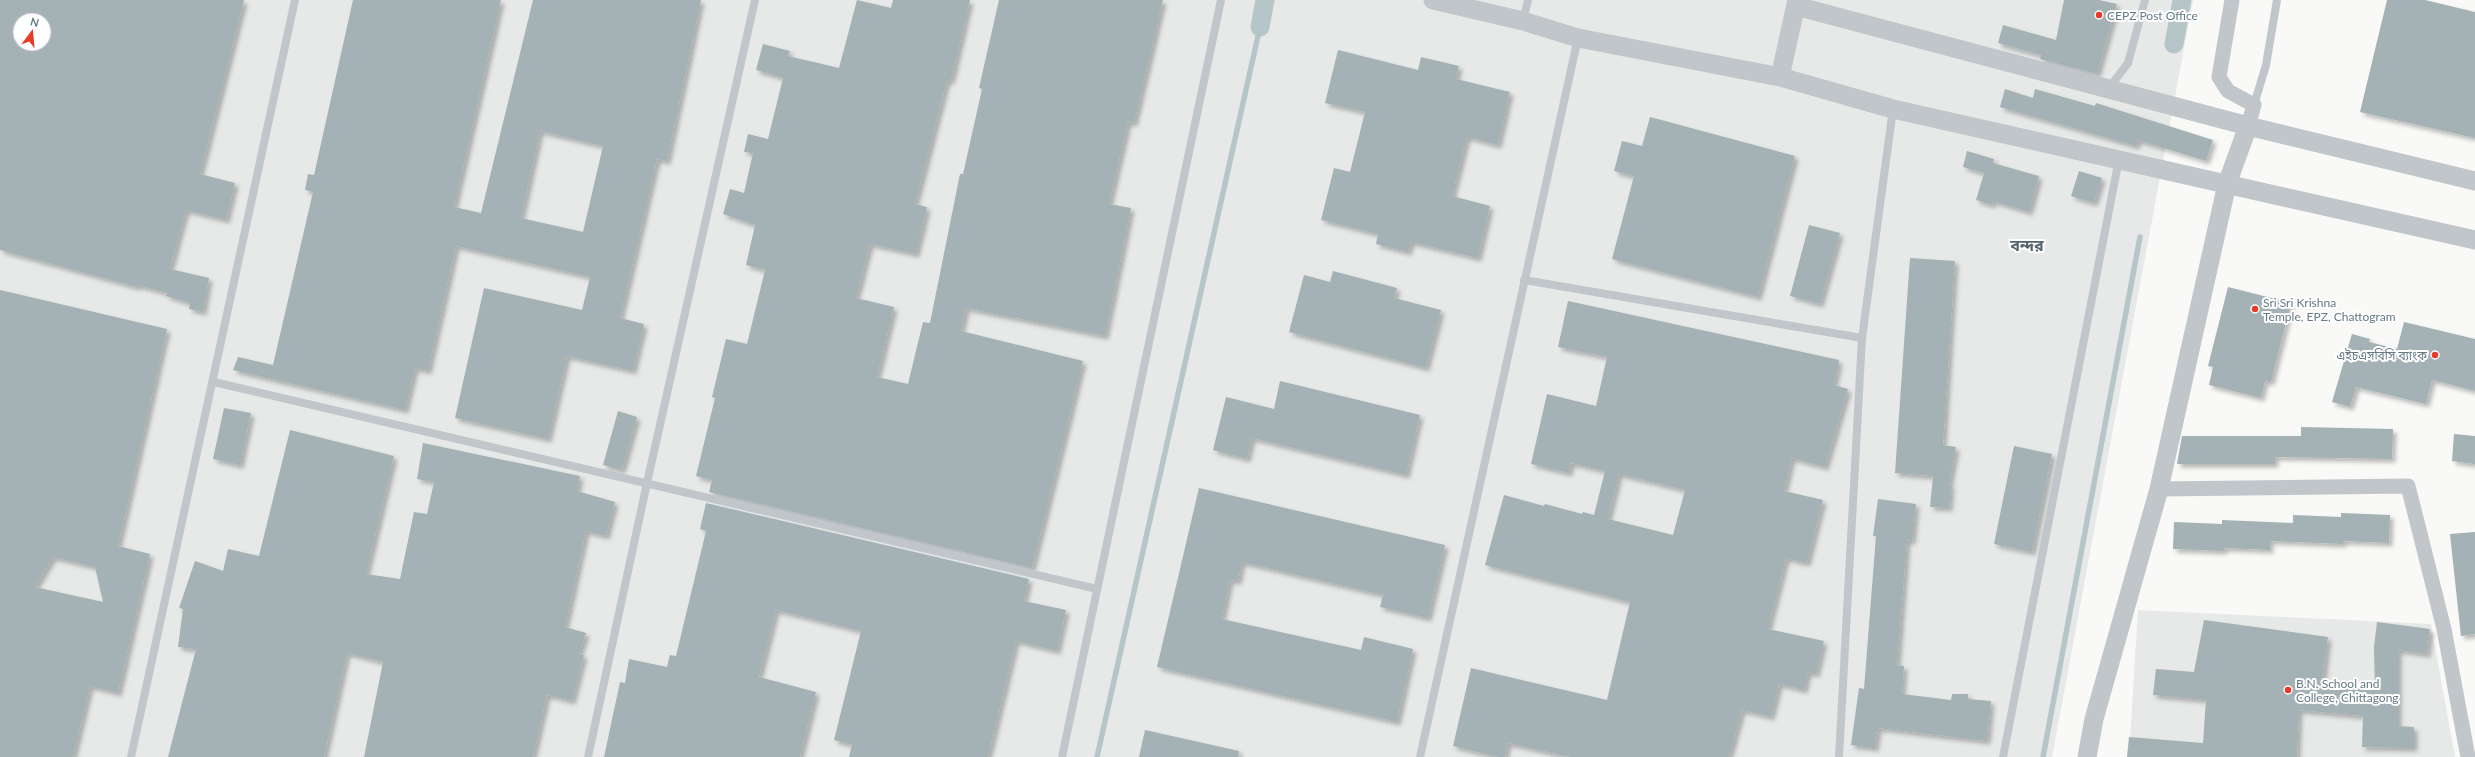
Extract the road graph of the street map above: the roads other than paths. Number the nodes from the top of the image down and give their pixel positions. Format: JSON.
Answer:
{"nodes":[{"id":1,"x":295,"y":0,"type":"edge"},
{"id":2,"x":755,"y":0,"type":"edge"},
{"id":3,"x":1221,"y":0,"type":"edge"},
{"id":4,"x":1433,"y":0,"type":"edge"},
{"id":5,"x":1528,"y":0,"type":"edge"},
{"id":6,"x":2145,"y":0,"type":"edge"},
{"id":7,"x":2232,"y":0,"type":"edge"},
{"id":8,"x":2277,"y":0,"type":"edge"},
{"id":9,"x":1796,"y":3,"type":"edge"},
{"id":10,"x":1523,"y":20,"type":"junction"},
{"id":11,"x":1578,"y":38,"type":"junction"},
{"id":12,"x":1780,"y":78,"type":"junction"},
{"id":13,"x":2109,"y":89,"type":"junction"},
{"id":14,"x":2254,"y":105,"type":"junction"},
{"id":15,"x":1893,"y":109,"type":"junction"},
{"id":16,"x":2248,"y":126,"type":"junction"},
{"id":17,"x":2120,"y":159,"type":"junction"},
{"id":18,"x":2475,"y":181,"type":"edge"},
{"id":19,"x":2227,"y":184,"type":"junction"},
{"id":20,"x":2475,"y":240,"type":"edge"},
{"id":21,"x":1524,"y":280,"type":"junction"},
{"id":22,"x":1862,"y":338,"type":"junction"},
{"id":23,"x":214,"y":382,"type":"junction"},
{"id":24,"x":647,"y":483,"type":"junction"},
{"id":25,"x":2159,"y":489,"type":"junction"},
{"id":26,"x":1097,"y":589,"type":"junction"},
{"id":27,"x":131,"y":757,"type":"edge"},
{"id":28,"x":588,"y":757,"type":"edge"},
{"id":29,"x":1062,"y":757,"type":"edge"},
{"id":30,"x":1420,"y":757,"type":"edge"},
{"id":31,"x":1839,"y":757,"type":"edge"},
{"id":32,"x":2003,"y":757,"type":"edge"},
{"id":33,"x":2087,"y":757,"type":"edge"},
{"id":34,"x":2468,"y":757,"type":"edge"}],
"edges":[{"from":1,"to":23,"type":"lane"},
{"from":2,"to":24,"type":"lane"},
{"from":3,"to":26,"type":"lane"},
{"from":4,"to":10,"type":"street"},
{"from":5,"to":10,"type":"lane"},
{"from":6,"to":13,"type":"lane"},
{"from":7,"to":14,"type":"street"},
{"from":8,"to":14,"type":"lane"},
{"from":9,"to":12,"type":"street"},
{"from":9,"to":13,"type":"street"},
{"from":10,"to":11,"type":"street"},
{"from":11,"to":12,"type":"street"},
{"from":11,"to":21,"type":"lane"},
{"from":12,"to":15,"type":"street"},
{"from":13,"to":16,"type":"street"},
{"from":14,"to":16,"type":"street"},
{"from":15,"to":17,"type":"street"},
{"from":15,"to":22,"type":"lane"},
{"from":16,"to":18,"type":"street"},
{"from":16,"to":19,"type":"street"},
{"from":17,"to":19,"type":"street"},
{"from":17,"to":32,"type":"lane"},
{"from":19,"to":20,"type":"street"},
{"from":19,"to":25,"type":"street"},
{"from":21,"to":22,"type":"lane"},
{"from":21,"to":30,"type":"lane"},
{"from":22,"to":31,"type":"lane"},
{"from":23,"to":24,"type":"lane"},
{"from":23,"to":27,"type":"lane"},
{"from":24,"to":26,"type":"lane"},
{"from":24,"to":28,"type":"lane"},
{"from":25,"to":33,"type":"street"},
{"from":25,"to":34,"type":"street"},
{"from":26,"to":29,"type":"lane"}]}
